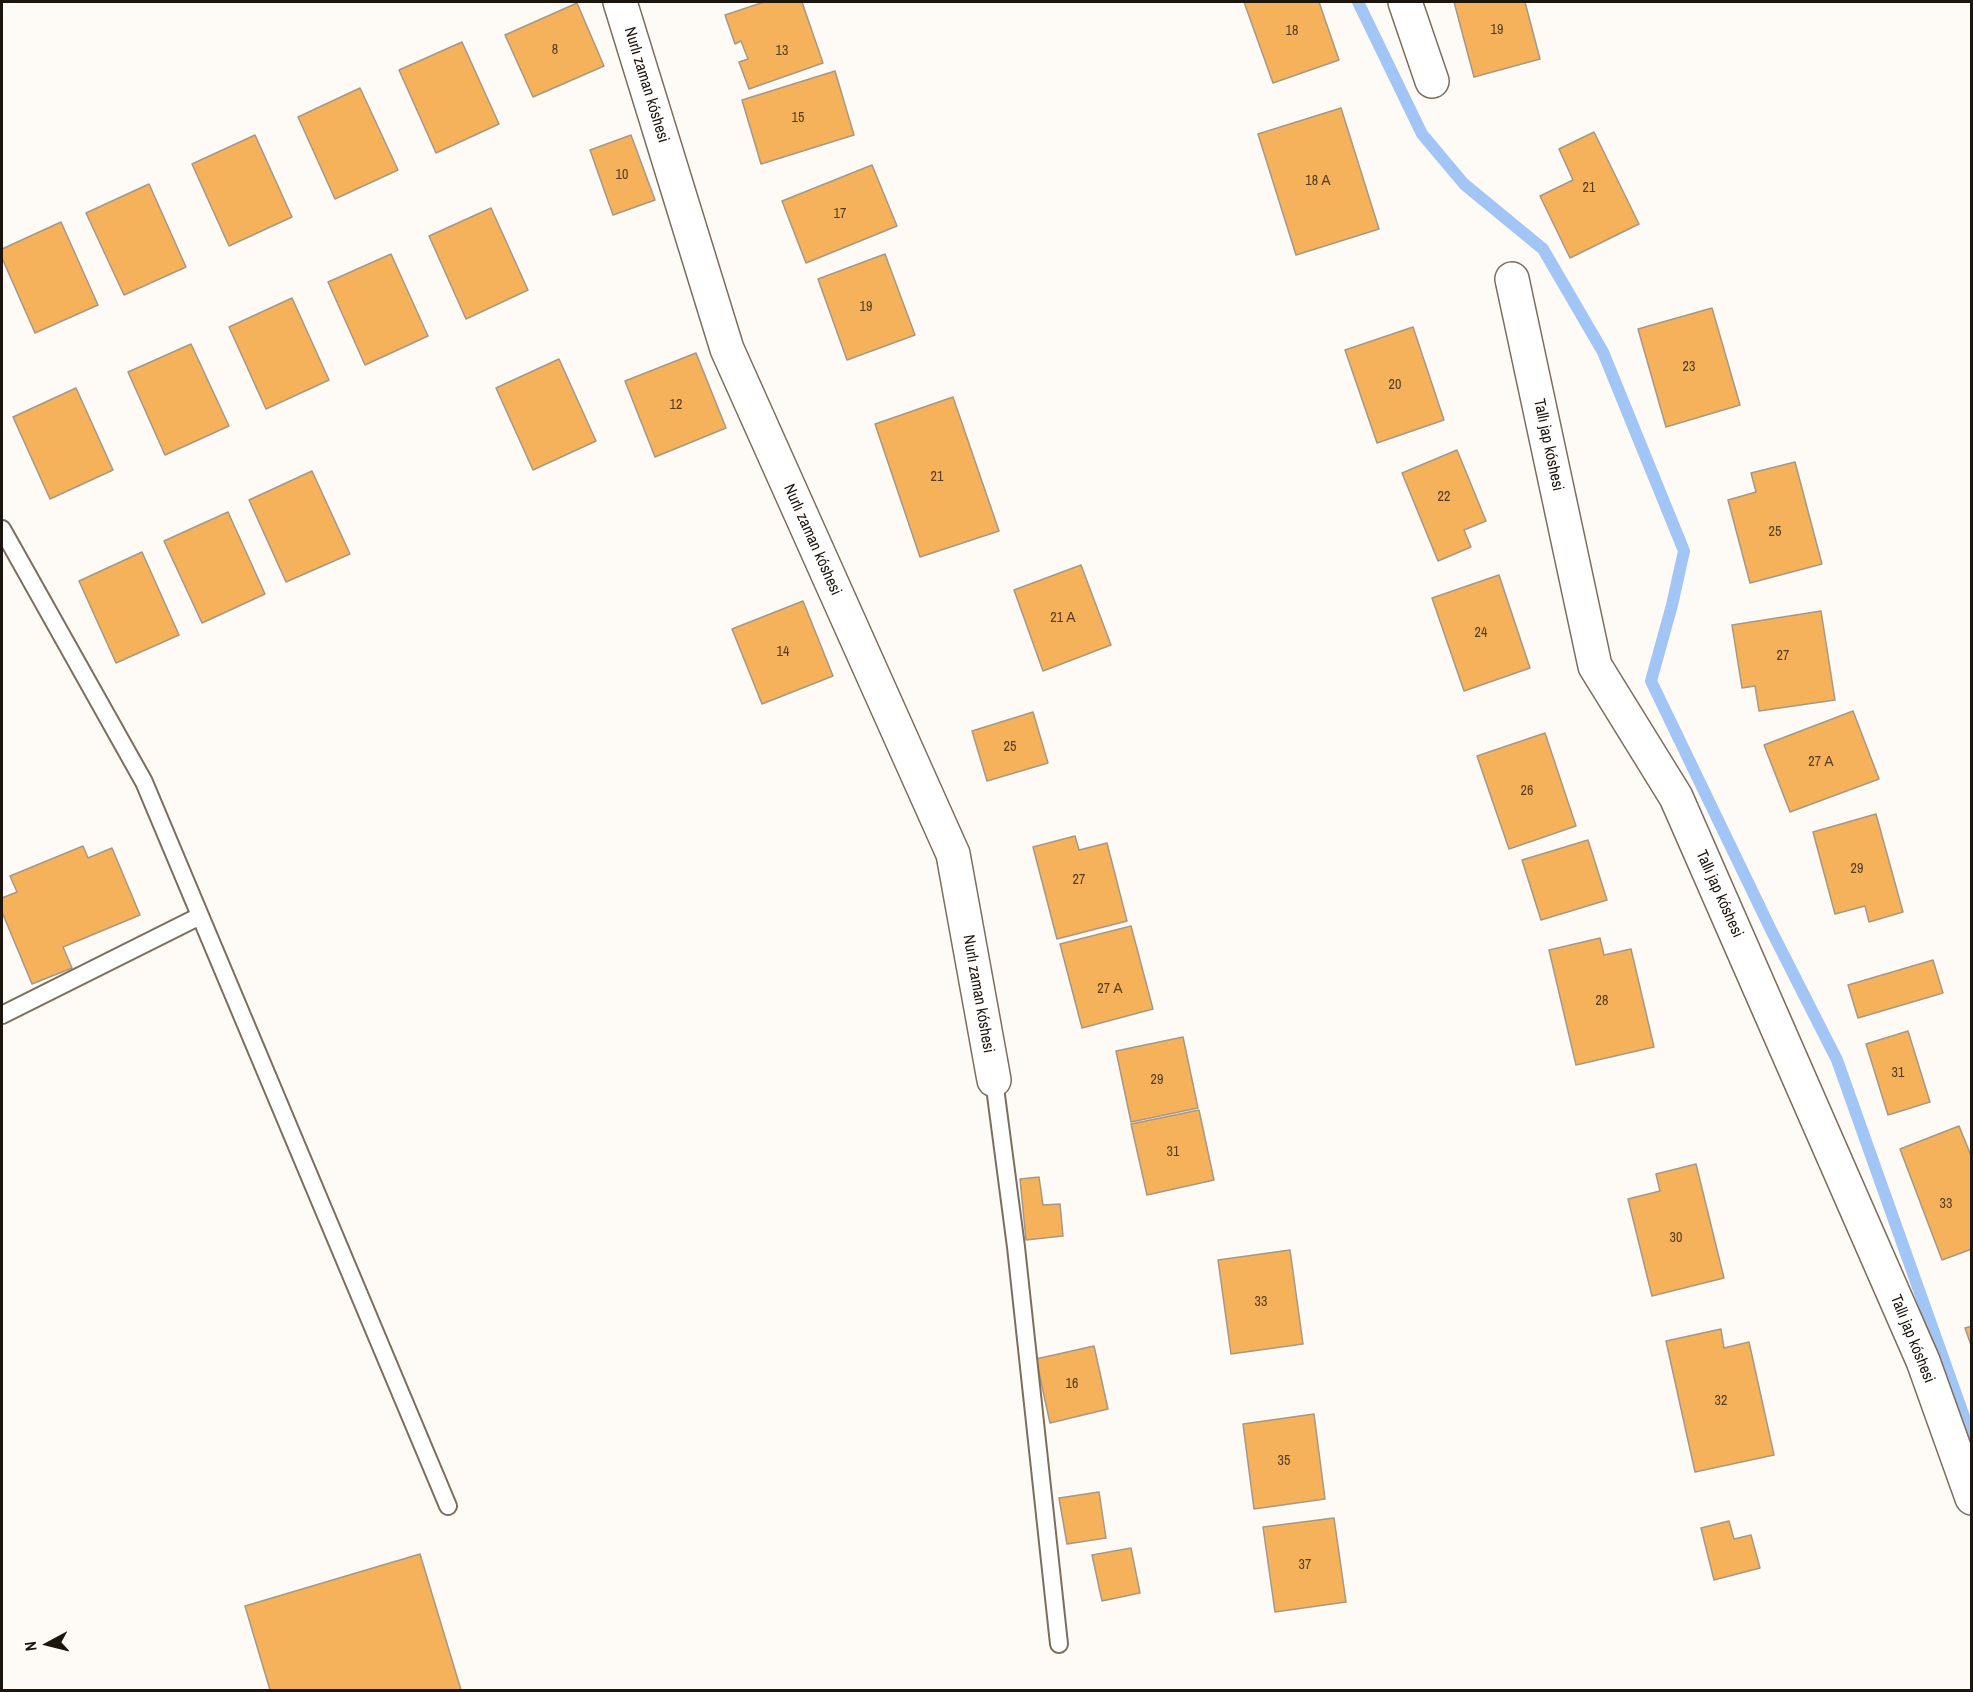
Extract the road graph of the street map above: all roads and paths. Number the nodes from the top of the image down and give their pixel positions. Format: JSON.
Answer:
{"nodes":[{"id":1,"x":620,"y":2,"type":"edge"},
{"id":2,"x":1405,"y":2,"type":"edge"},
{"id":3,"x":1432,"y":81,"type":"dead end"},
{"id":4,"x":1512,"y":279,"type":"dead end"},
{"id":5,"x":2,"y":529,"type":"edge"},
{"id":6,"x":200,"y":916,"type":"junction"},
{"id":7,"x":2,"y":1016,"type":"edge"},
{"id":8,"x":994,"y":1080,"type":"joint"},
{"id":9,"x":1971,"y":1498,"type":"edge"},
{"id":10,"x":448,"y":1506,"type":"dead end"},
{"id":11,"x":1059,"y":1644,"type":"dead end"}],
"edges":[{"from":1,"to":8,"type":"street","name":"Nurlı zaman kóshesi"},
{"from":2,"to":3,"type":"street"},
{"from":4,"to":9,"type":"street","name":"Tallı jap kóshesi"},
{"from":5,"to":6,"type":"lane"},
{"from":6,"to":7,"type":"lane"},
{"from":6,"to":10,"type":"lane"},
{"from":8,"to":11,"type":"lane"}]}
